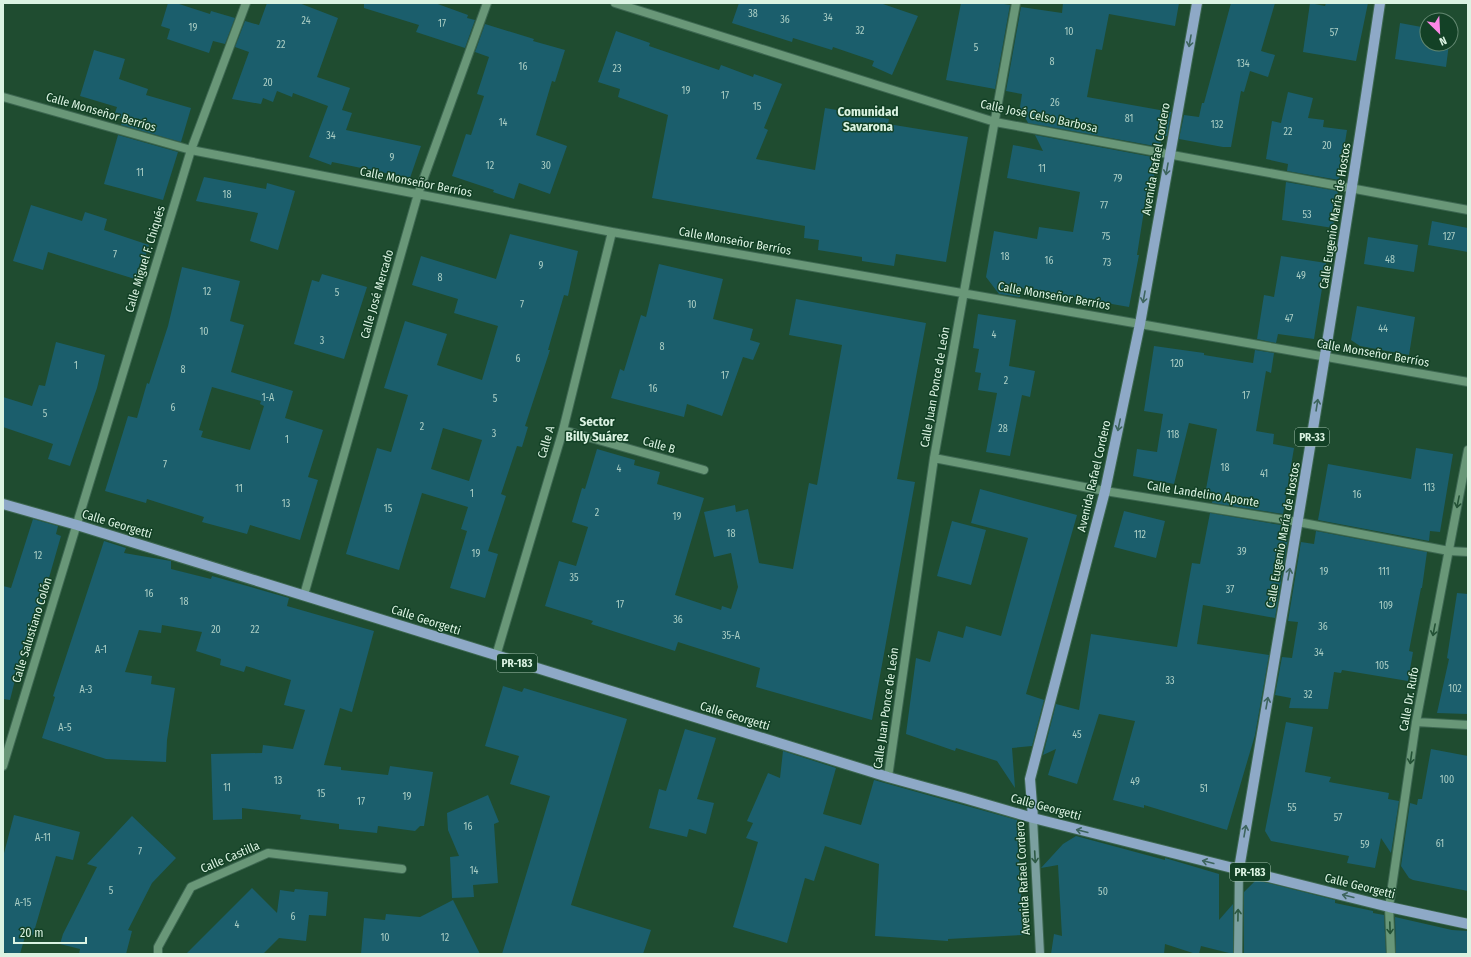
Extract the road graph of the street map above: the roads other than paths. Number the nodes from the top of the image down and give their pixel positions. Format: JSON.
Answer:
{"nodes":[{"id":1,"x":246,"y":3,"type":"edge"},
{"id":2,"x":487,"y":3,"type":"edge"},
{"id":3,"x":615,"y":3,"type":"edge"},
{"id":4,"x":1016,"y":3,"type":"edge"},
{"id":5,"x":1197,"y":3,"type":"edge"},
{"id":6,"x":1380,"y":3,"type":"edge"},
{"id":7,"x":3,"y":97,"type":"edge"},
{"id":8,"x":995,"y":122,"type":"junction"},
{"id":9,"x":190,"y":150,"type":"junction"},
{"id":10,"x":1170,"y":154,"type":"junction"},
{"id":11,"x":1353,"y":188,"type":"junction"},
{"id":12,"x":418,"y":194,"type":"junction"},
{"id":13,"x":1468,"y":210,"type":"edge"},
{"id":14,"x":612,"y":232,"type":"junction"},
{"id":15,"x":964,"y":293,"type":"junction"},
{"id":16,"x":1140,"y":324,"type":"junction"},
{"id":17,"x":1325,"y":357,"type":"junction"},
{"id":18,"x":1468,"y":382,"type":"edge"},
{"id":19,"x":562,"y":430,"type":"junction"},
{"id":20,"x":1468,"y":450,"type":"edge"},
{"id":21,"x":934,"y":458,"type":"junction"},
{"id":22,"x":704,"y":470,"type":"dead end"},
{"id":23,"x":1105,"y":491,"type":"junction"},
{"id":24,"x":3,"y":504,"type":"edge"},
{"id":25,"x":1298,"y":522,"type":"junction"},
{"id":26,"x":76,"y":525,"type":"junction"},
{"id":27,"x":1449,"y":551,"type":"junction"},
{"id":28,"x":1468,"y":552,"type":"edge"},
{"id":29,"x":304,"y":595,"type":"junction"},
{"id":30,"x":496,"y":656,"type":"junction"},
{"id":31,"x":1416,"y":722,"type":"junction"},
{"id":32,"x":1468,"y":724,"type":"edge"},
{"id":33,"x":3,"y":766,"type":"edge"},
{"id":34,"x":888,"y":777,"type":"junction"},
{"id":35,"x":1033,"y":818,"type":"junction"},
{"id":36,"x":402,"y":869,"type":"dead end"},
{"id":37,"x":1239,"y":869,"type":"junction"},
{"id":38,"x":1389,"y":907,"type":"junction"},
{"id":39,"x":1468,"y":924,"type":"edge"},
{"id":40,"x":158,"y":954,"type":"edge"},
{"id":41,"x":1040,"y":954,"type":"edge"},
{"id":42,"x":1238,"y":954,"type":"edge"},
{"id":43,"x":1391,"y":954,"type":"edge"}],
"edges":[{"from":1,"to":9,"type":"street","name":"Calle Miguel F. Chiqués"},
{"from":2,"to":12,"type":"street","name":"Calle José Mercado"},
{"from":3,"to":8,"type":"street","name":"Calle José Celso Barbosa"},
{"from":4,"to":8,"type":"street","name":"Calle Juan Ponce de León"},
{"from":5,"to":10,"type":"main road","name":"Avenida Rafael Cordero","one_way":true},
{"from":6,"to":11,"type":"main road","name":"Calle Eugenio María de Hostos","number":"PR-33"},
{"from":7,"to":9,"type":"street","name":"Calle Monseñor Berríos"},
{"from":8,"to":10,"type":"street","name":"Calle José Celso Barbosa"},
{"from":8,"to":15,"type":"street","name":"Calle Juan Ponce de León"},
{"from":9,"to":12,"type":"street","name":"Calle Monseñor Berríos"},
{"from":9,"to":26,"type":"street","name":"Calle Miguel F. Chiqués"},
{"from":10,"to":11,"type":"street","name":"Calle José Celso Barbosa"},
{"from":10,"to":16,"type":"main road","name":"Avenida Rafael Cordero","one_way":true},
{"from":11,"to":13,"type":"street","name":"Calle José Celso Barbosa"},
{"from":11,"to":17,"type":"main road","name":"Calle Eugenio María de Hostos","number":"PR-33"},
{"from":12,"to":14,"type":"street","name":"Calle Monseñor Berríos"},
{"from":12,"to":29,"type":"street","name":"Calle José Mercado"},
{"from":14,"to":15,"type":"street","name":"Calle Monseñor Berríos"},
{"from":14,"to":19,"type":"street","name":"Calle A"},
{"from":15,"to":16,"type":"street","name":"Calle Monseñor Berríos"},
{"from":15,"to":21,"type":"street","name":"Calle Juan Ponce de León"},
{"from":16,"to":17,"type":"street","name":"Calle Monseñor Berríos"},
{"from":16,"to":23,"type":"main road","name":"Avenida Rafael Cordero","one_way":true},
{"from":17,"to":18,"type":"street","name":"Calle Monseñor Berríos"},
{"from":25,"to":17,"type":"main road","name":"Calle Eugenio María de Hostos","number":"PR-33","one_way":true},
{"from":19,"to":22,"type":"street","name":"Calle B"},
{"from":19,"to":30,"type":"street","name":"Calle A"},
{"from":20,"to":27,"type":"street","name":"Calle Dr. Rufo","one_way":true},
{"from":21,"to":23,"type":"street","name":"Calle Landelino Aponte"},
{"from":21,"to":34,"type":"street","name":"Calle Juan Ponce de León"},
{"from":23,"to":25,"type":"street","name":"Calle Landelino Aponte"},
{"from":23,"to":35,"type":"main road","name":"Avenida Rafael Cordero"},
{"from":24,"to":26,"type":"main road","name":"Calle Georgetti","number":"PR-183"},
{"from":25,"to":27,"type":"street","name":"Calle Landelino Aponte"},
{"from":37,"to":25,"type":"main road","name":"Calle Eugenio María de Hostos","number":"PR-33","one_way":true},
{"from":26,"to":29,"type":"main road","name":"Calle Georgetti","number":"PR-183"},
{"from":26,"to":33,"type":"street","name":"Calle Salustiano Colón"},
{"from":27,"to":28,"type":"street","name":"Calle Landelino Aponte"},
{"from":27,"to":31,"type":"street","name":"Calle Dr. Rufo","one_way":true},
{"from":29,"to":30,"type":"main road","name":"Calle Georgetti","number":"PR-183"},
{"from":30,"to":34,"type":"main road","name":"Calle Georgetti","number":"PR-183"},
{"from":31,"to":32,"type":"street"},
{"from":31,"to":38,"type":"street","name":"Calle Dr. Rufo","one_way":true},
{"from":34,"to":35,"type":"main road","name":"Calle Georgetti","number":"PR-183"},
{"from":37,"to":35,"type":"main road","name":"Calle Georgetti","number":"PR-183","one_way":true},
{"from":35,"to":41,"type":"main road","name":"Avenida Rafael Cordero","one_way":true},
{"from":36,"to":40,"type":"street","name":"Calle Castilla"},
{"from":38,"to":37,"type":"main road","name":"Calle Georgetti","number":"PR-183","one_way":true},
{"from":42,"to":37,"type":"main road","name":"Calle Eugenio María de Hostos","one_way":true},
{"from":38,"to":39,"type":"main road","name":"Calle Georgetti","number":"PR-183"},
{"from":38,"to":43,"type":"street","name":"Calle Dr. Rufo","one_way":true}]}
